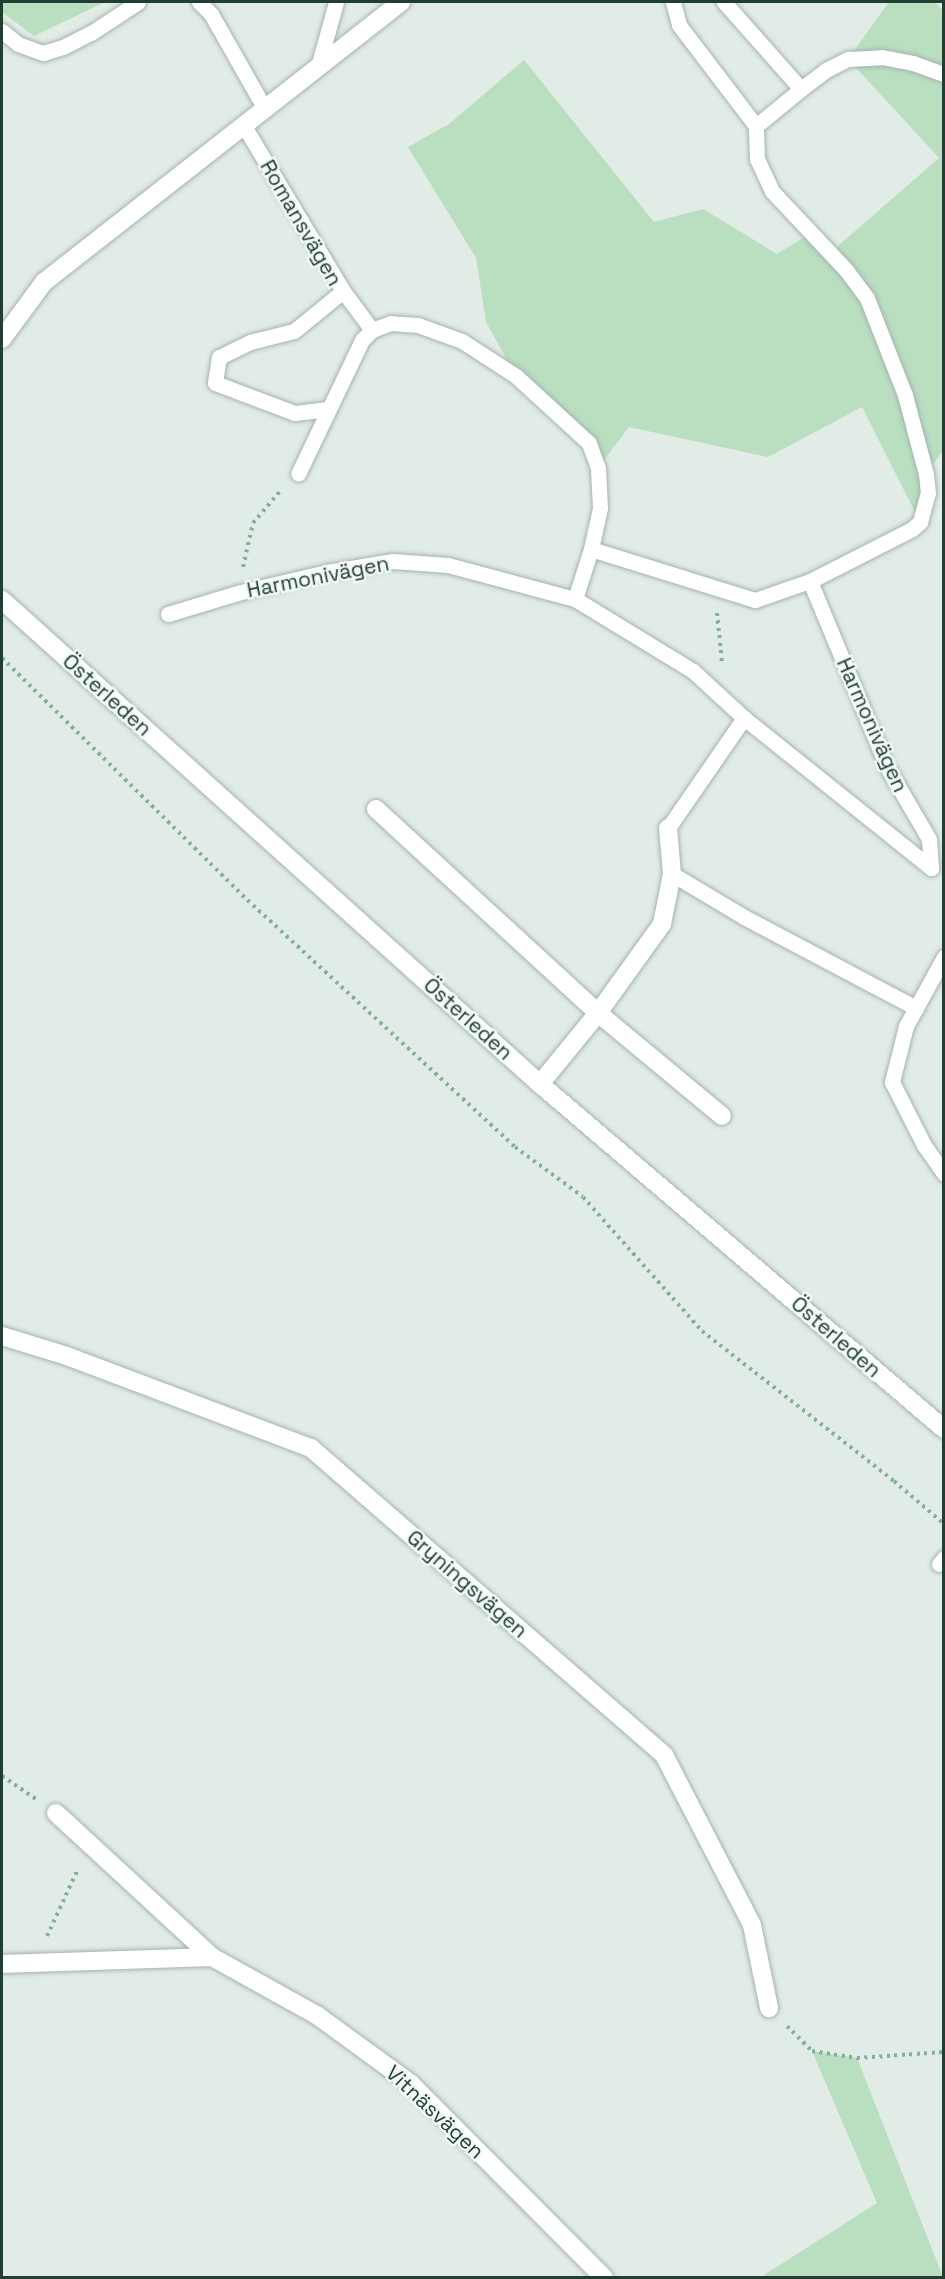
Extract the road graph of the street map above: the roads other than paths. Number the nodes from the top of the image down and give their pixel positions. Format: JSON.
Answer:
{"nodes":[{"id":1,"x":138,"y":2,"type":"edge"},
{"id":2,"x":199,"y":2,"type":"edge"},
{"id":3,"x":336,"y":2,"type":"edge"},
{"id":4,"x":401,"y":2,"type":"edge"},
{"id":5,"x":673,"y":2,"type":"edge"},
{"id":6,"x":724,"y":2,"type":"edge"},
{"id":7,"x":2,"y":31,"type":"edge"},
{"id":8,"x":318,"y":68,"type":"junction"},
{"id":9,"x":944,"y":74,"type":"edge"},
{"id":10,"x":801,"y":89,"type":"junction"},
{"id":11,"x":265,"y":110,"type":"junction"},
{"id":12,"x":244,"y":126,"type":"junction"},
{"id":13,"x":756,"y":126,"type":"junction"},
{"id":14,"x":343,"y":291,"type":"junction"},
{"id":15,"x":372,"y":330,"type":"junction"},
{"id":16,"x":2,"y":339,"type":"edge"},
{"id":17,"x":328,"y":409,"type":"junction"},
{"id":18,"x":298,"y":474,"type":"road end"},
{"id":19,"x":591,"y":549,"type":"junction"},
{"id":20,"x":810,"y":581,"type":"junction"},
{"id":21,"x":575,"y":599,"type":"junction"},
{"id":22,"x":2,"y":600,"type":"edge"},
{"id":23,"x":168,"y":614,"type":"dead end"},
{"id":24,"x":744,"y":718,"type":"junction"},
{"id":25,"x":376,"y":809,"type":"dead end"},
{"id":26,"x":668,"y":828,"type":"joint"},
{"id":27,"x":938,"y":872,"type":"edge"},
{"id":28,"x":672,"y":874,"type":"junction"},
{"id":29,"x":944,"y":957,"type":"edge"},
{"id":30,"x":916,"y":1008,"type":"junction"},
{"id":31,"x":598,"y":1013,"type":"junction"},
{"id":32,"x":540,"y":1084,"type":"junction"},
{"id":33,"x":722,"y":1116,"type":"dead end"},
{"id":34,"x":944,"y":1174,"type":"edge"},
{"id":35,"x":2,"y":1336,"type":"edge"},
{"id":36,"x":944,"y":1429,"type":"edge"},
{"id":37,"x":56,"y":1813,"type":"road end"},
{"id":38,"x":212,"y":1957,"type":"junction"},
{"id":39,"x":2,"y":1964,"type":"edge"},
{"id":40,"x":769,"y":2008,"type":"road end"},
{"id":41,"x":604,"y":2277,"type":"edge"}],
"edges":[{"from":1,"to":7,"type":"lane"},
{"from":2,"to":11,"type":"lane"},
{"from":3,"to":8,"type":"lane"},
{"from":4,"to":8,"type":"street"},
{"from":5,"to":13,"type":"lane"},
{"from":6,"to":10,"type":"lane"},
{"from":8,"to":11,"type":"street"},
{"from":9,"to":10,"type":"lane"},
{"from":10,"to":13,"type":"lane"},
{"from":11,"to":12,"type":"street"},
{"from":12,"to":14,"type":"lane","name":"Romansvägen"},
{"from":12,"to":16,"type":"street"},
{"from":13,"to":20,"type":"lane"},
{"from":14,"to":15,"type":"lane"},
{"from":14,"to":17,"type":"lane","name":"Romansvägen"},
{"from":15,"to":17,"type":"lane"},
{"from":15,"to":19,"type":"lane"},
{"from":17,"to":18,"type":"lane"},
{"from":19,"to":20,"type":"lane"},
{"from":19,"to":21,"type":"lane"},
{"from":20,"to":27,"type":"lane","name":"Harmonivägen"},
{"from":21,"to":23,"type":"lane","name":"Harmonivägen"},
{"from":21,"to":24,"type":"lane","name":"Harmonivägen"},
{"from":22,"to":32,"type":"street","name":"Österleden"},
{"from":24,"to":26,"type":"lane"},
{"from":24,"to":27,"type":"lane","name":"Harmonivägen"},
{"from":25,"to":31,"type":"street"},
{"from":26,"to":28,"type":"street"},
{"from":28,"to":30,"type":"lane"},
{"from":28,"to":31,"type":"street"},
{"from":29,"to":30,"type":"lane"},
{"from":30,"to":34,"type":"lane"},
{"from":31,"to":32,"type":"street"},
{"from":31,"to":33,"type":"street"},
{"from":32,"to":36,"type":"street","name":"Österleden"},
{"from":35,"to":40,"type":"street","name":"Gryningsvägen"},
{"from":37,"to":38,"type":"street","name":"Vitnäsvägen"},
{"from":38,"to":39,"type":"street"},
{"from":38,"to":41,"type":"street","name":"Vitnäsvägen"}]}
